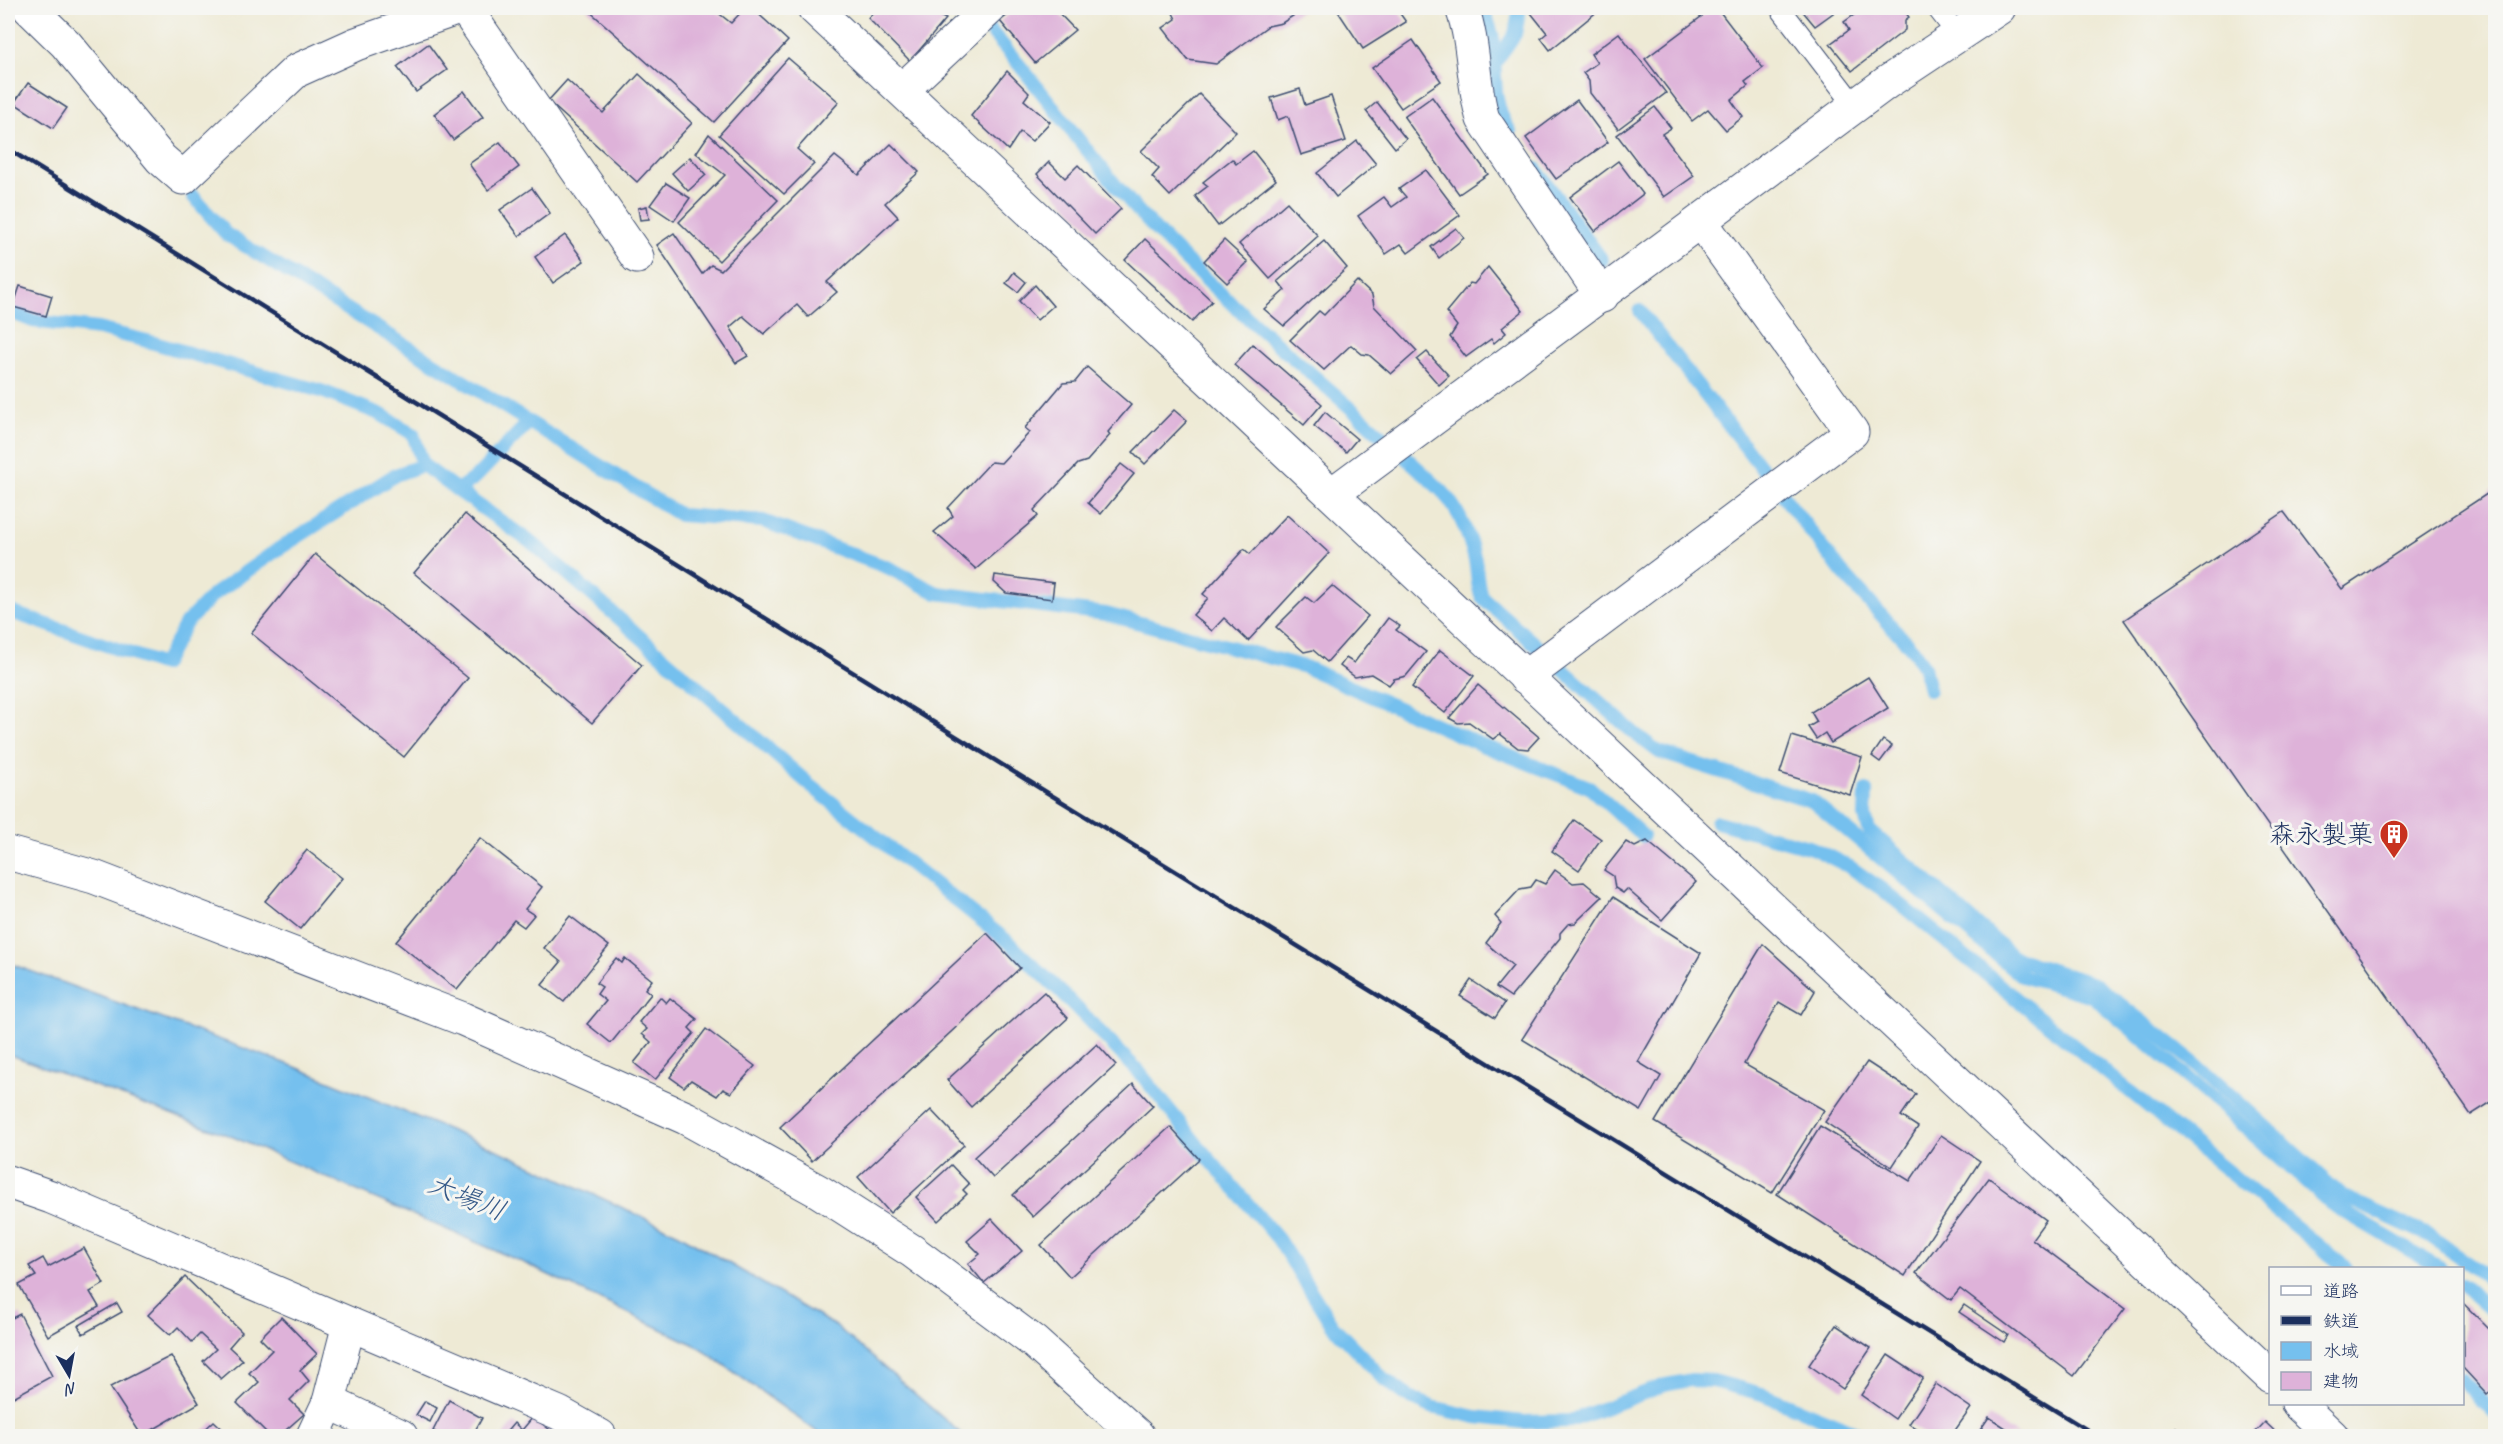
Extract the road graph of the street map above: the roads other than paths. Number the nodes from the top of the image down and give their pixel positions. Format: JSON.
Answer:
{"nodes":[{"id":1,"x":29,"y":8,"type":"edge"},
{"id":2,"x":459,"y":8,"type":"edge"},
{"id":3,"x":465,"y":8,"type":"edge"},
{"id":4,"x":814,"y":8,"type":"edge"},
{"id":5,"x":990,"y":8,"type":"edge"},
{"id":6,"x":1462,"y":8,"type":"edge"},
{"id":7,"x":1780,"y":8,"type":"edge"},
{"id":8,"x":1937,"y":8,"type":"edge"},
{"id":9,"x":1999,"y":8,"type":"edge"},
{"id":10,"x":1958,"y":35,"type":"junction"},
{"id":11,"x":902,"y":90,"type":"junction"},
{"id":12,"x":1856,"y":106,"type":"junction"},
{"id":13,"x":1701,"y":222,"type":"junction"},
{"id":14,"x":637,"y":257,"type":"dead end"},
{"id":15,"x":1602,"y":296,"type":"junction"},
{"id":16,"x":1332,"y":494,"type":"junction"},
{"id":17,"x":1525,"y":677,"type":"junction"},
{"id":18,"x":8,"y":853,"type":"edge"},
{"id":19,"x":8,"y":1182,"type":"edge"},
{"id":20,"x":349,"y":1324,"type":"junction"},
{"id":21,"x":2269,"y":1374,"type":"edge"},
{"id":22,"x":329,"y":1402,"type":"junction"},
{"id":23,"x":2299,"y":1405,"type":"edge"},
{"id":24,"x":313,"y":1437,"type":"edge"},
{"id":25,"x":401,"y":1437,"type":"edge"},
{"id":26,"x":600,"y":1437,"type":"edge"},
{"id":27,"x":1138,"y":1437,"type":"edge"},
{"id":28,"x":2332,"y":1437,"type":"edge"}],
"edges":[{"from":1,"to":2,"type":"street"},
{"from":3,"to":14,"type":"street"},
{"from":4,"to":11,"type":"street"},
{"from":5,"to":11,"type":"street"},
{"from":6,"to":15,"type":"street"},
{"from":7,"to":12,"type":"lane"},
{"from":8,"to":10,"type":"lane"},
{"from":9,"to":10,"type":"street"},
{"from":10,"to":12,"type":"street"},
{"from":11,"to":16,"type":"street"},
{"from":12,"to":13,"type":"street"},
{"from":13,"to":15,"type":"street"},
{"from":13,"to":17,"type":"street"},
{"from":15,"to":16,"type":"street"},
{"from":16,"to":17,"type":"street"},
{"from":17,"to":21,"type":"street"},
{"from":18,"to":27,"type":"street"},
{"from":19,"to":20,"type":"street"},
{"from":20,"to":22,"type":"street"},
{"from":20,"to":26,"type":"street"},
{"from":22,"to":24,"type":"street"},
{"from":22,"to":25,"type":"street"},
{"from":23,"to":28,"type":"street"}]}
